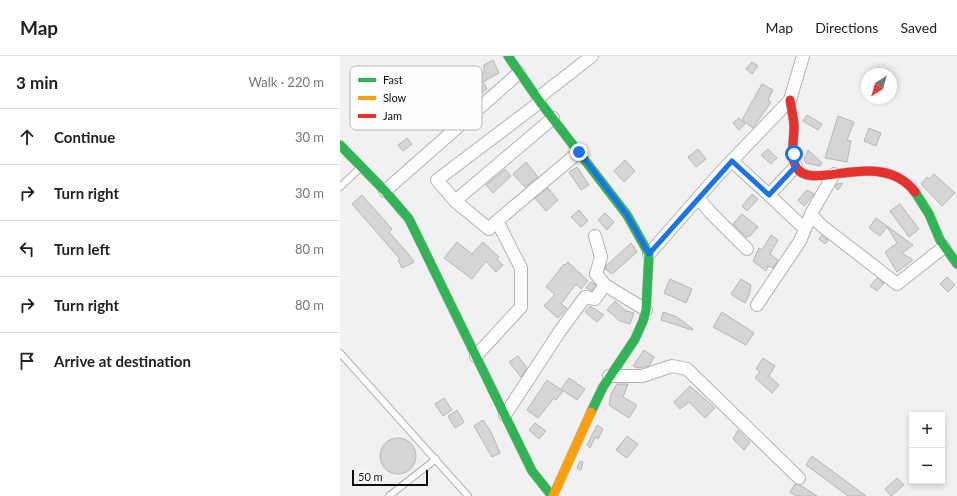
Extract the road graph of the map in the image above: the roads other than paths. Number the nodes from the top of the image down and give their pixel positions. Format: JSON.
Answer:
{"nodes":[{"id":1,"x":592,"y":56,"type":"edge"},
{"id":2,"x":803,"y":56,"type":"edge"},
{"id":3,"x":511,"y":57,"type":"edge"},
{"id":4,"x":519,"y":73,"type":"junction"},
{"id":5,"x":539,"y":100,"type":"junction"},
{"id":6,"x":790,"y":100,"type":"junction"},
{"id":7,"x":482,"y":106,"type":"edge"},
{"id":8,"x":553,"y":118,"type":"junction"},
{"id":9,"x":454,"y":130,"type":"edge"},
{"id":10,"x":340,"y":145,"type":"edge"},
{"id":11,"x":579,"y":152,"type":"junction"},
{"id":12,"x":732,"y":161,"type":"junction"},
{"id":13,"x":796,"y":166,"type":"junction"},
{"id":14,"x":362,"y":167,"type":"junction"},
{"id":15,"x":834,"y":174,"type":"junction"},
{"id":16,"x":340,"y":187,"type":"edge"},
{"id":17,"x":385,"y":191,"type":"junction"},
{"id":18,"x":769,"y":195,"type":"junction"},
{"id":19,"x":698,"y":198,"type":"junction"},
{"id":20,"x":455,"y":201,"type":"junction"},
{"id":21,"x":812,"y":216,"type":"junction"},
{"id":22,"x":497,"y":221,"type":"junction"},
{"id":23,"x":806,"y":229,"type":"junction"},
{"id":24,"x":595,"y":236,"type":"dead end"},
{"id":25,"x":944,"y":247,"type":"junction"},
{"id":26,"x":747,"y":249,"type":"dead end"},
{"id":27,"x":649,"y":254,"type":"junction"},
{"id":28,"x":957,"y":264,"type":"edge"},
{"id":29,"x":605,"y":285,"type":"junction"},
{"id":30,"x":757,"y":305,"type":"dead end"},
{"id":31,"x":646,"y":310,"type":"junction"},
{"id":32,"x":340,"y":353,"type":"edge"},
{"id":33,"x":476,"y":356,"type":"junction"},
{"id":34,"x":610,"y":376,"type":"junction"},
{"id":35,"x":504,"y":415,"type":"junction"},
{"id":36,"x":436,"y":459,"type":"junction"},
{"id":37,"x":799,"y":478,"type":"dead end"},
{"id":38,"x":389,"y":496,"type":"edge"},
{"id":39,"x":468,"y":496,"type":"edge"},
{"id":40,"x":552,"y":496,"type":"edge"}],
"edges":[{"from":1,"to":5,"type":"street"},
{"from":2,"to":6,"type":"street"},
{"from":3,"to":4,"type":"street"},
{"from":4,"to":5,"type":"street"},
{"from":4,"to":7,"type":"street"},
{"from":5,"to":8,"type":"street"},
{"from":5,"to":20,"type":"street"},
{"from":6,"to":12,"type":"street"},
{"from":6,"to":13,"type":"street"},
{"from":8,"to":11,"type":"street"},
{"from":8,"to":20,"type":"street"},
{"from":9,"to":17,"type":"street"},
{"from":10,"to":14,"type":"street"},
{"from":11,"to":22,"type":"street"},
{"from":11,"to":27,"type":"street"},
{"from":12,"to":18,"type":"street"},
{"from":12,"to":19,"type":"street"},
{"from":13,"to":15,"type":"street"},
{"from":13,"to":18,"type":"street"},
{"from":14,"to":16,"type":"lane"},
{"from":14,"to":17,"type":"street"},
{"from":15,"to":21,"type":"street"},
{"from":15,"to":25,"type":"street"},
{"from":17,"to":33,"type":"street"},
{"from":18,"to":23,"type":"street"},
{"from":19,"to":26,"type":"street"},
{"from":19,"to":27,"type":"street"},
{"from":20,"to":22,"type":"street"},
{"from":21,"to":23,"type":"street"},
{"from":21,"to":25,"type":"street"},
{"from":22,"to":33,"type":"street"},
{"from":23,"to":30,"type":"street"},
{"from":24,"to":29,"type":"street"},
{"from":25,"to":28,"type":"street"},
{"from":27,"to":31,"type":"street"},
{"from":29,"to":31,"type":"street"},
{"from":29,"to":35,"type":"street"},
{"from":31,"to":34,"type":"street"},
{"from":32,"to":36,"type":"lane"},
{"from":33,"to":35,"type":"street"},
{"from":34,"to":37,"type":"street"},
{"from":34,"to":40,"type":"street"},
{"from":35,"to":40,"type":"street"},
{"from":36,"to":38,"type":"lane"},
{"from":36,"to":39,"type":"lane"}]}
